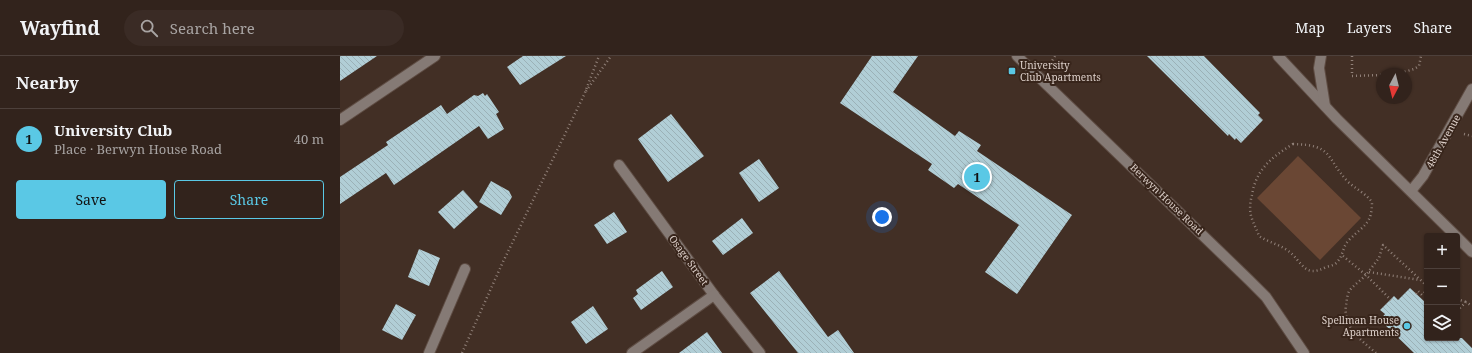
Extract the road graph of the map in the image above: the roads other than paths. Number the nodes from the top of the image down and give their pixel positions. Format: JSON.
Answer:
{"nodes":[{"id":1,"x":436,"y":56,"type":"edge"},
{"id":2,"x":1017,"y":56,"type":"edge"},
{"id":3,"x":1278,"y":56,"type":"edge"},
{"id":4,"x":1321,"y":56,"type":"edge"},
{"id":5,"x":1472,"y":89,"type":"edge"},
{"id":6,"x":1325,"y":106,"type":"junction"},
{"id":7,"x":340,"y":120,"type":"edge"},
{"id":8,"x":620,"y":165,"type":"dead end"},
{"id":9,"x":1410,"y":191,"type":"junction"},
{"id":10,"x":1452,"y":233,"type":"edge"},
{"id":11,"x":1460,"y":241,"type":"edge"},
{"id":12,"x":1472,"y":252,"type":"edge"},
{"id":13,"x":465,"y":269,"type":"dead end"},
{"id":14,"x":714,"y":295,"type":"junction"},
{"id":15,"x":429,"y":353,"type":"edge"},
{"id":16,"x":632,"y":353,"type":"edge"},
{"id":17,"x":760,"y":353,"type":"edge"},
{"id":18,"x":1304,"y":353,"type":"edge"}],
"edges":[{"from":1,"to":7,"type":"street"},
{"from":2,"to":18,"type":"street","name":"Berwyn House Road"},
{"from":3,"to":6,"type":"street"},
{"from":4,"to":6,"type":"street"},
{"from":5,"to":9,"type":"street","name":"48th Avenue"},
{"from":6,"to":9,"type":"street"},
{"from":8,"to":14,"type":"street","name":"Osage Street"},
{"from":9,"to":10,"type":"street"},
{"from":11,"to":12,"type":"street"},
{"from":13,"to":15,"type":"street"},
{"from":14,"to":16,"type":"street"},
{"from":14,"to":17,"type":"street","name":"Osage Street"}]}
